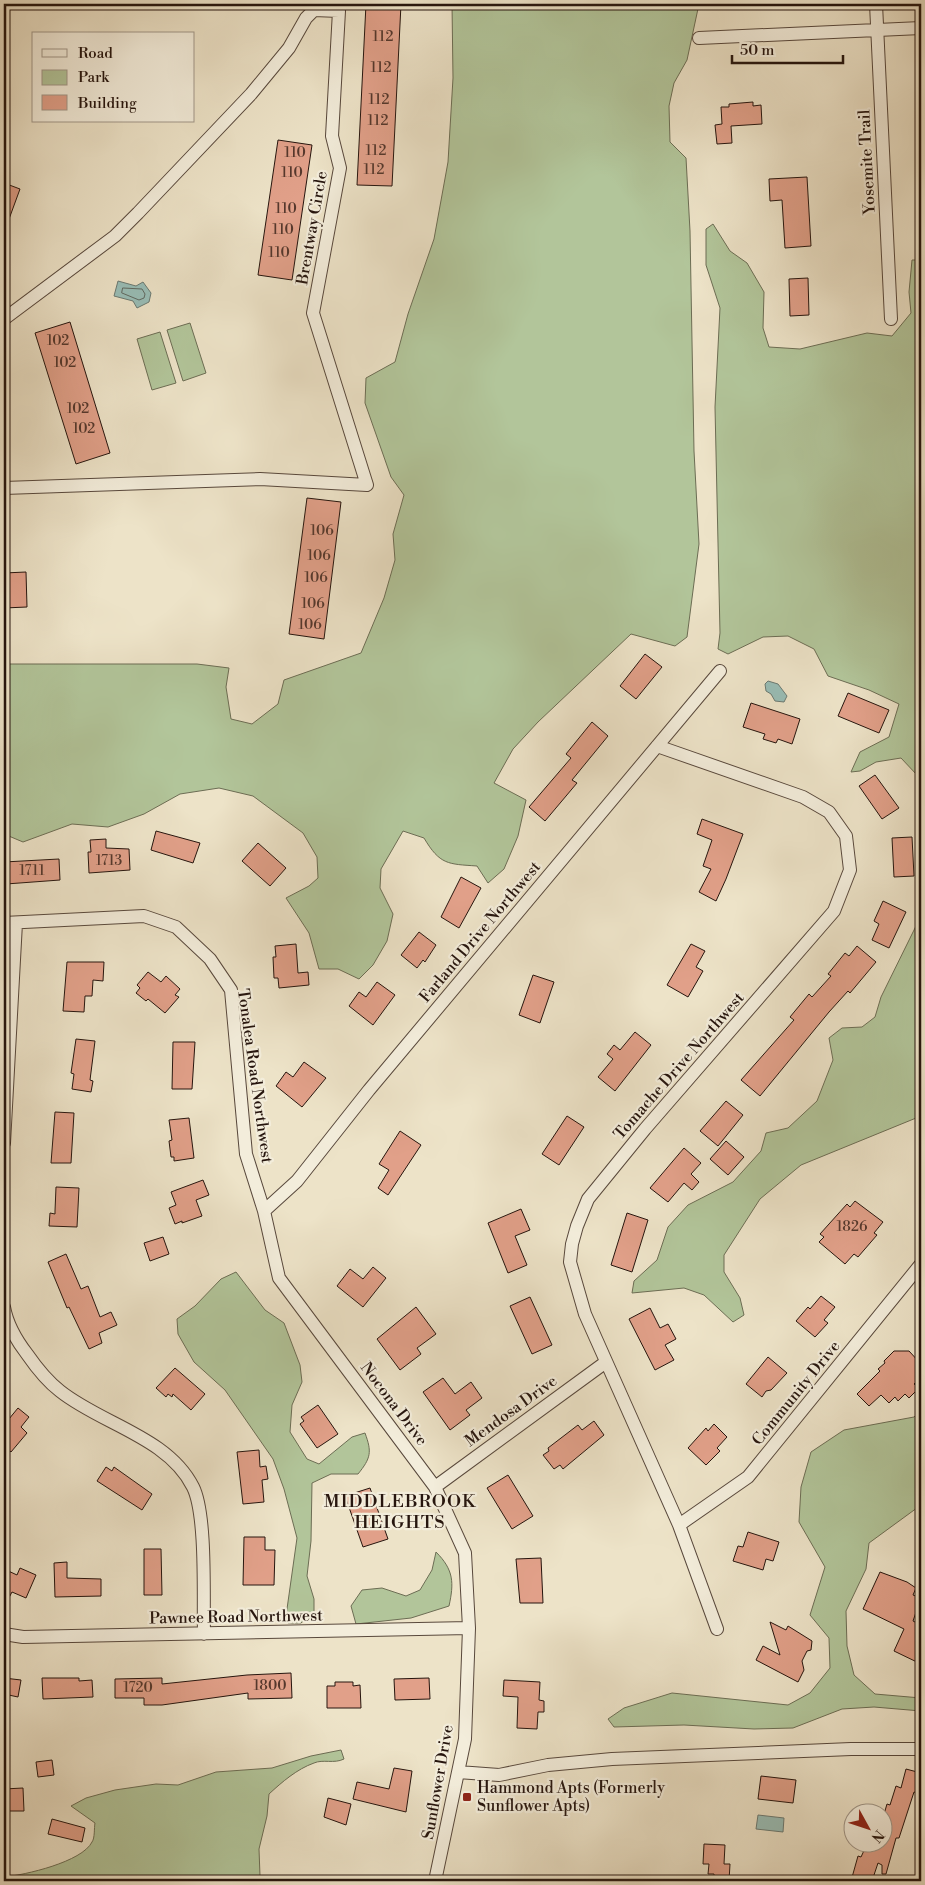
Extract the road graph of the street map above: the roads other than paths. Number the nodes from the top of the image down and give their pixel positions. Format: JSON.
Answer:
{"nodes":[{"id":1,"x":876,"y":4,"type":"edge"},
{"id":2,"x":921,"y":28,"type":"edge"},
{"id":3,"x":877,"y":29,"type":"junction"},
{"id":4,"x":699,"y":38,"type":"dead end"},
{"id":5,"x":4,"y":319,"type":"edge"},
{"id":6,"x":891,"y":319,"type":"dead end"},
{"id":7,"x":4,"y":488,"type":"edge"},
{"id":8,"x":720,"y":671,"type":"dead end"},
{"id":9,"x":657,"y":746,"type":"junction"},
{"id":10,"x":10,"y":923,"type":"edge"},
{"id":11,"x":4,"y":1143,"type":"edge"},
{"id":12,"x":264,"y":1211,"type":"junction"},
{"id":13,"x":921,"y":1264,"type":"edge"},
{"id":14,"x":4,"y":1307,"type":"edge"},
{"id":15,"x":606,"y":1362,"type":"junction"},
{"id":16,"x":436,"y":1487,"type":"junction"},
{"id":17,"x":680,"y":1525,"type":"junction"},
{"id":18,"x":469,"y":1628,"type":"junction"},
{"id":19,"x":717,"y":1629,"type":"dead end"},
{"id":20,"x":4,"y":1634,"type":"edge"},
{"id":21,"x":204,"y":1634,"type":"junction"},
{"id":22,"x":921,"y":1749,"type":"edge"},
{"id":23,"x":458,"y":1772,"type":"junction"},
{"id":24,"x":435,"y":1881,"type":"edge"}],
"edges":[{"from":1,"to":3,"type":"street","name":"Yosemite Trail"},
{"from":2,"to":3,"type":"street"},
{"from":3,"to":4,"type":"street"},
{"from":3,"to":6,"type":"street","name":"Yosemite Trail"},
{"from":5,"to":7,"type":"street","name":"Brentway Circle"},
{"from":8,"to":9,"type":"street","name":"Farland Drive Northwest"},
{"from":9,"to":12,"type":"street","name":"Farland Drive Northwest"},
{"from":9,"to":15,"type":"street","name":"Tomache Drive Northwest"},
{"from":10,"to":11,"type":"street"},
{"from":10,"to":12,"type":"street","name":"Tonalea Road Northwest"},
{"from":12,"to":16,"type":"street","name":"Nocona Drive"},
{"from":13,"to":17,"type":"street","name":"Community Drive"},
{"from":14,"to":21,"type":"street"},
{"from":15,"to":16,"type":"street","name":"Mendosa Drive"},
{"from":15,"to":17,"type":"street","name":"Tomache Drive Northwest"},
{"from":16,"to":18,"type":"street","name":"Nocona Drive"},
{"from":17,"to":19,"type":"street","name":"Tomache Drive Northwest"},
{"from":18,"to":21,"type":"street","name":"Pawnee Road Northwest"},
{"from":18,"to":23,"type":"street","name":"Sunflower Drive"},
{"from":20,"to":21,"type":"street","name":"Pawnee Road Northwest"},
{"from":22,"to":23,"type":"street"},
{"from":23,"to":24,"type":"street","name":"Sunflower Drive"}]}
